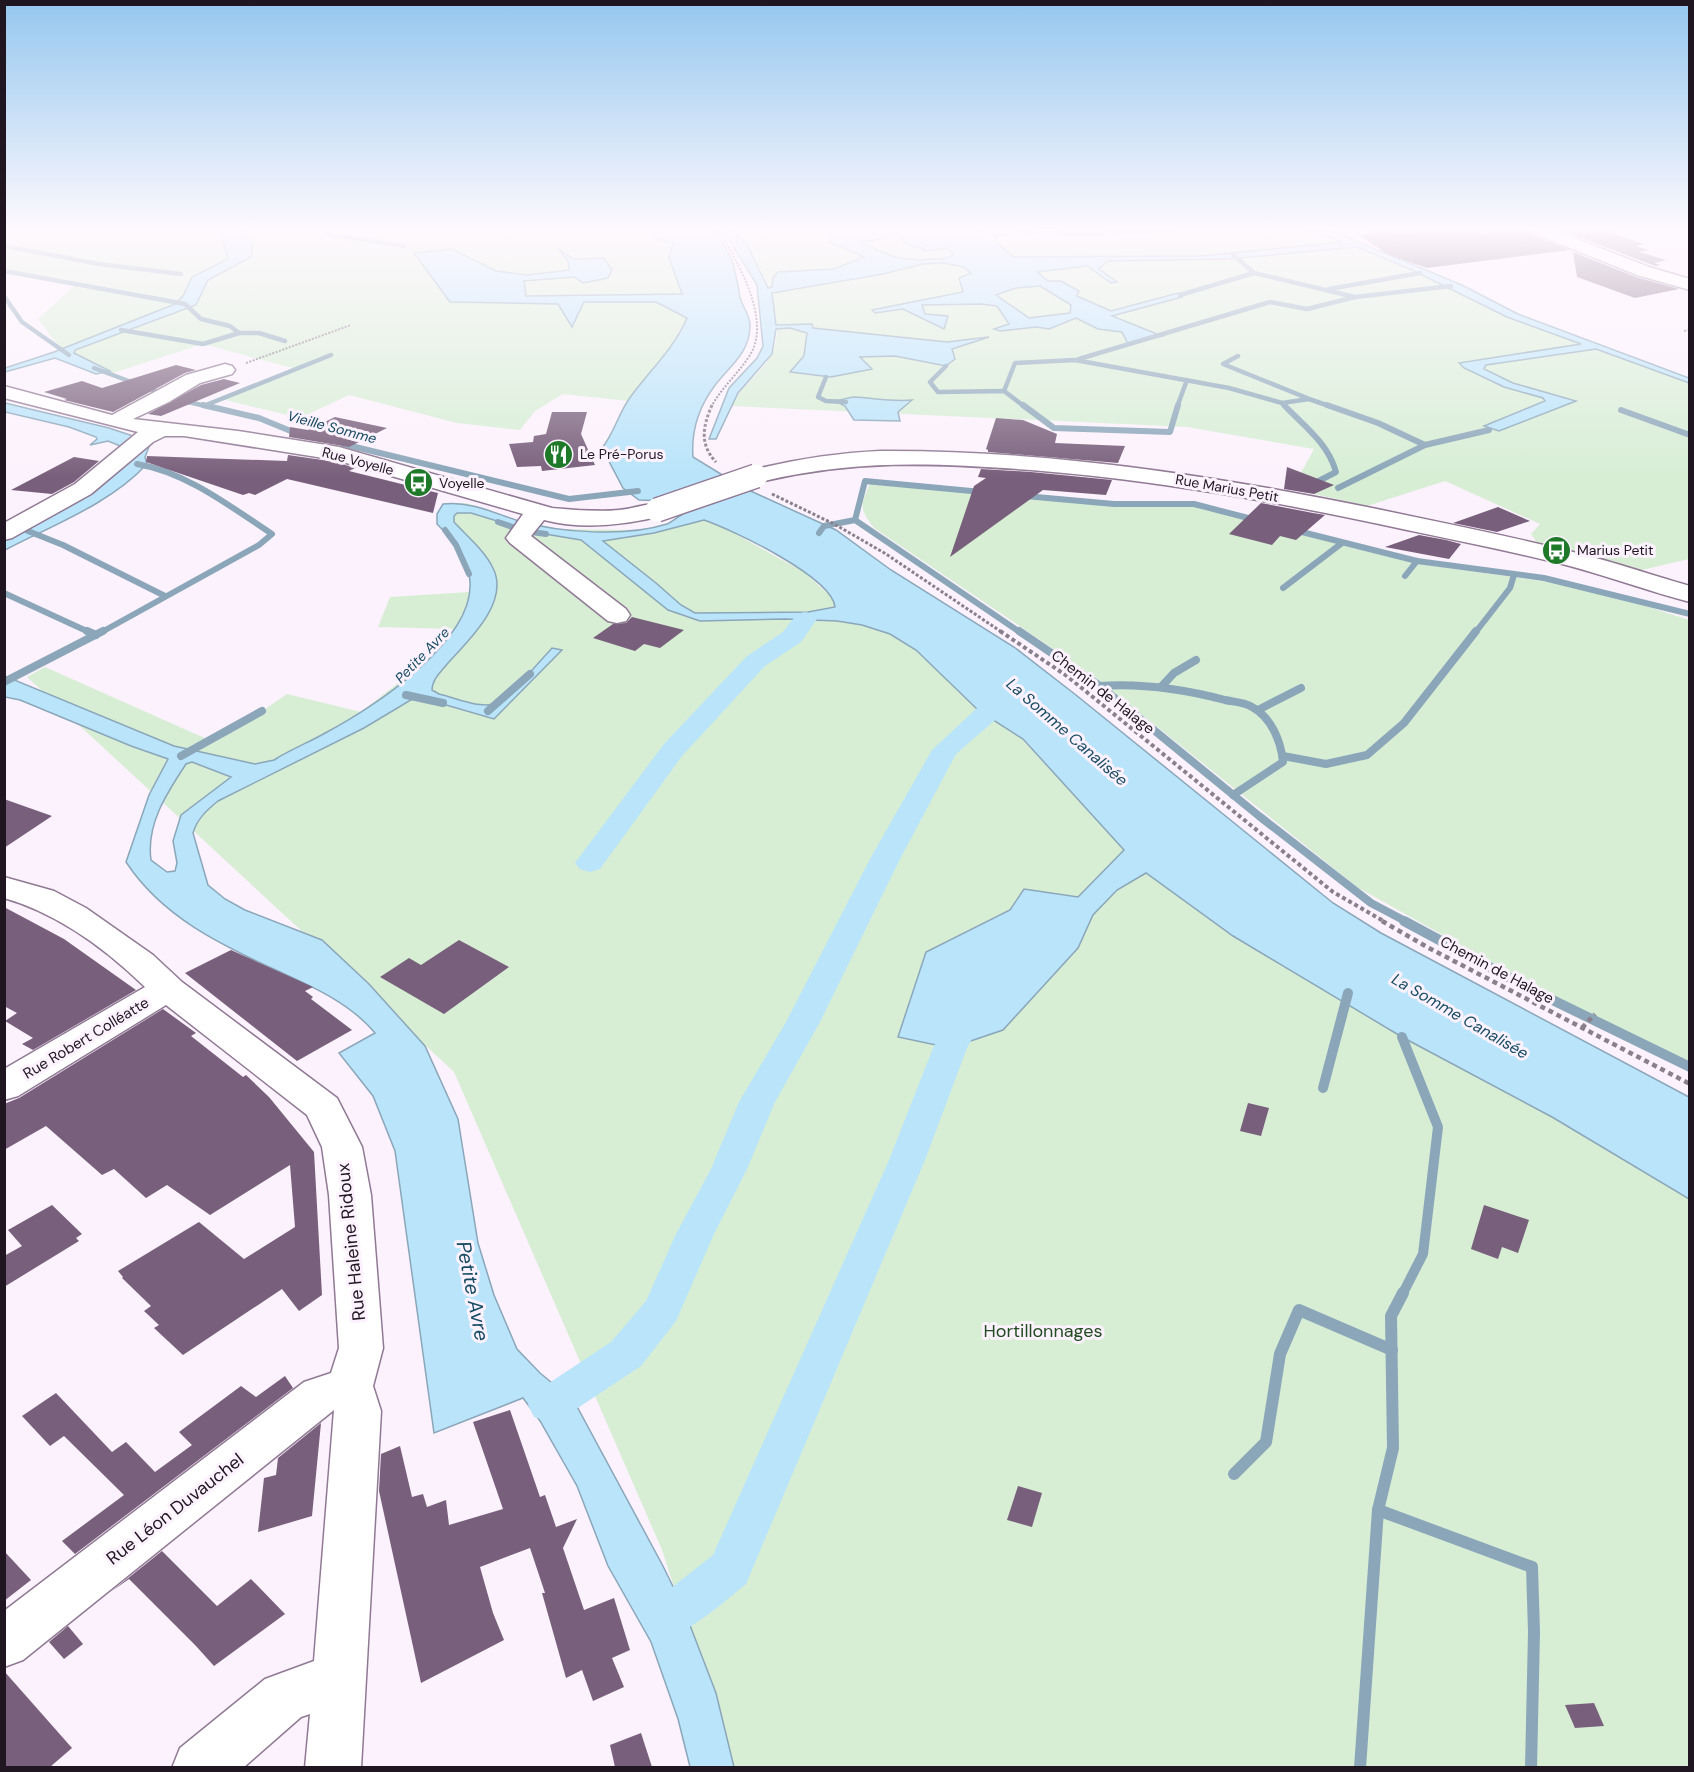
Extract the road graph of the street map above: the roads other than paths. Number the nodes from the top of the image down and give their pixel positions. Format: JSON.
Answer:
{"nodes":[{"id":1,"x":225,"y":370,"type":"road end"},
{"id":2,"x":4,"y":392,"type":"edge"},
{"id":3,"x":68,"y":408,"type":"junction"},
{"id":4,"x":122,"y":416,"type":"junction"},
{"id":5,"x":154,"y":434,"type":"junction"},
{"id":6,"x":657,"y":510,"type":"joint"},
{"id":7,"x":530,"y":521,"type":"junction"},
{"id":8,"x":4,"y":533,"type":"edge"},
{"id":9,"x":1689,"y":594,"type":"edge"},
{"id":10,"x":617,"y":615,"type":"dead end"},
{"id":11,"x":4,"y":887,"type":"edge"},
{"id":12,"x":169,"y":990,"type":"junction"},
{"id":13,"x":4,"y":1088,"type":"edge"},
{"id":14,"x":350,"y":1386,"type":"junction"},
{"id":15,"x":4,"y":1643,"type":"edge"},
{"id":16,"x":339,"y":1678,"type":"junction"},
{"id":17,"x":200,"y":1767,"type":"edge"},
{"id":18,"x":333,"y":1767,"type":"edge"}],
"edges":[{"from":1,"to":4,"type":"street"},
{"from":2,"to":3,"type":"street","name":"Rue Voyelle"},
{"from":3,"to":4,"type":"street","name":"Rue Voyelle"},
{"from":3,"to":5,"type":"street","name":"Rue Voyelle"},
{"from":4,"to":5,"type":"street","name":"Rue Voyelle"},
{"from":5,"to":7,"type":"street","name":"Rue Voyelle"},
{"from":5,"to":8,"type":"street"},
{"from":6,"to":7,"type":"street","name":"Rue Voyelle"},
{"from":6,"to":9,"type":"street","name":"Rue Marius Petit","bridge":true},
{"from":7,"to":10,"type":"street"},
{"from":11,"to":12,"type":"street","name":"Rue Haleine Ridoux"},
{"from":12,"to":13,"type":"street","name":"Rue Robert Colléatte"},
{"from":12,"to":14,"type":"street","name":"Rue Haleine Ridoux"},
{"from":14,"to":15,"type":"street","name":"Rue Léon Duvauchel"},
{"from":14,"to":16,"type":"street"},
{"from":16,"to":17,"type":"street"},
{"from":16,"to":18,"type":"street"}]}
